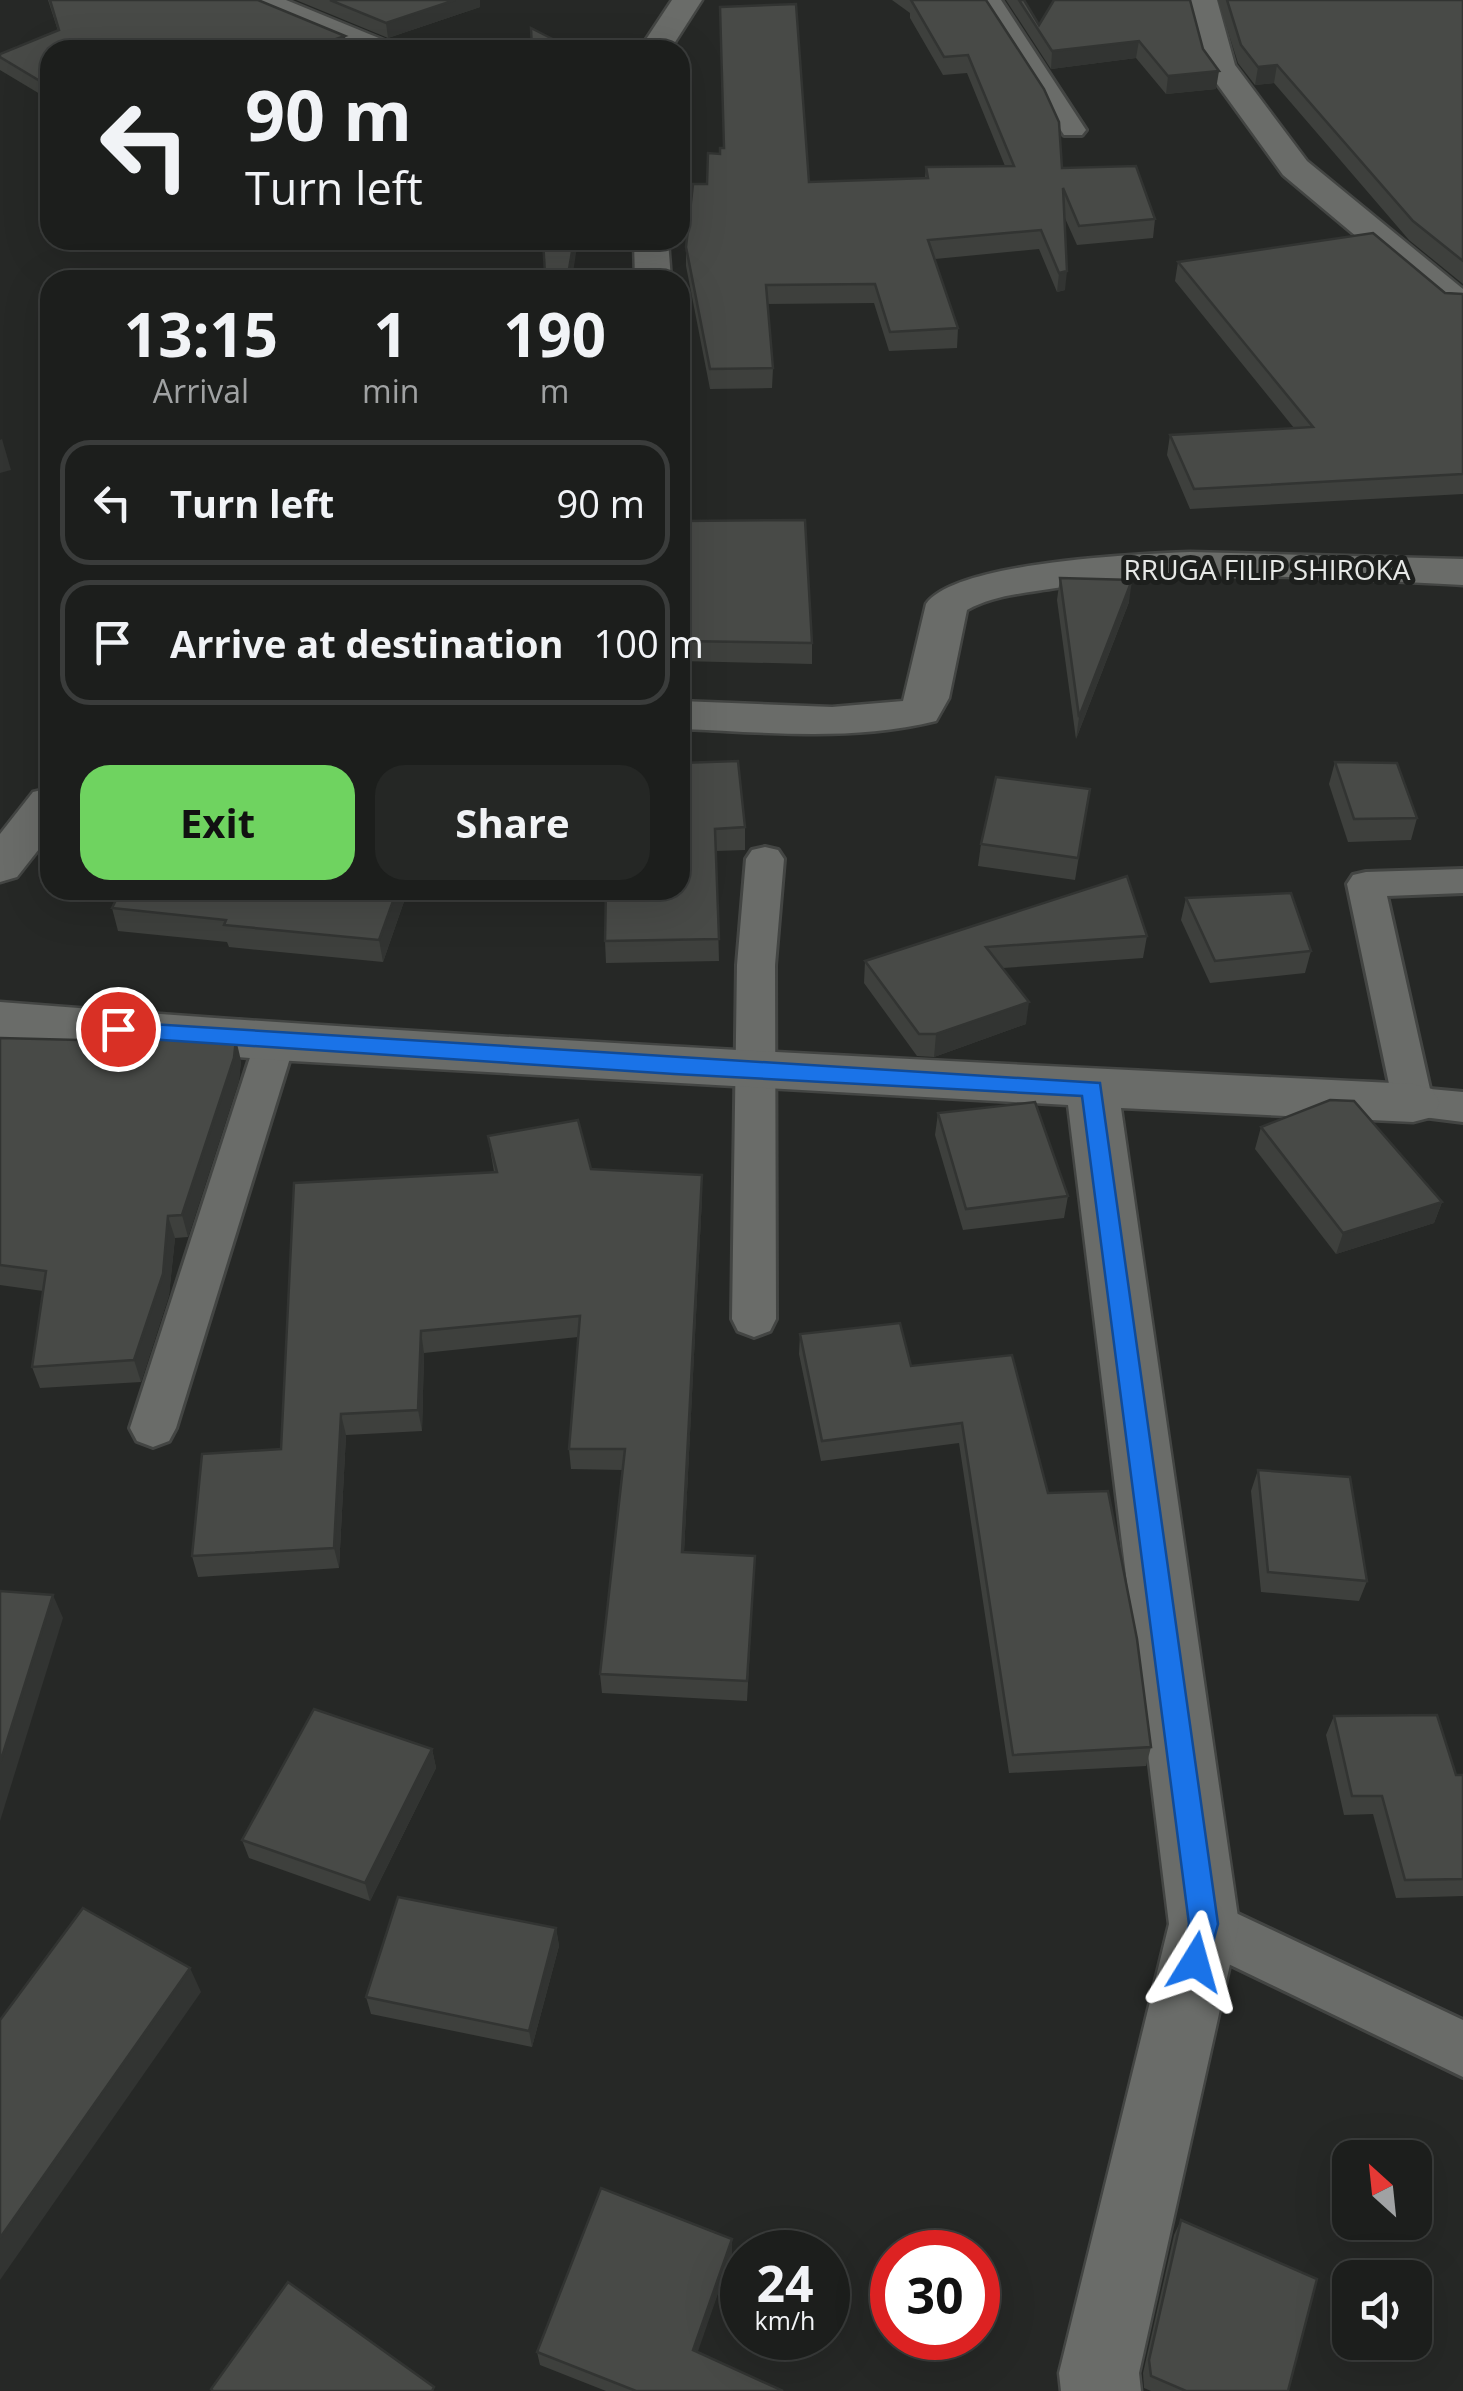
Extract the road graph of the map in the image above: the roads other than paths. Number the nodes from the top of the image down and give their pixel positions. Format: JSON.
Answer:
{"nodes":[{"id":1,"x":260,"y":0,"type":"edge"},
{"id":2,"x":687,"y":0,"type":"edge"},
{"id":3,"x":989,"y":0,"type":"edge"},
{"id":4,"x":1202,"y":0,"type":"edge"},
{"id":5,"x":356,"y":40,"type":"edge"},
{"id":6,"x":662,"y":40,"type":"edge"},
{"id":7,"x":1072,"y":130,"type":"dead end"},
{"id":8,"x":1456,"y":301,"type":"edge"},
{"id":9,"x":1463,"y":572,"type":"edge"},
{"id":10,"x":690,"y":715,"type":"edge"},
{"id":11,"x":40,"y":816,"type":"edge"},
{"id":12,"x":765,"y":859,"type":"dead end"},
{"id":13,"x":0,"y":866,"type":"edge"},
{"id":14,"x":1463,"y":881,"type":"edge"},
{"id":15,"x":0,"y":1020,"type":"edge"},
{"id":16,"x":275,"y":1042,"type":"junction"},
{"id":17,"x":754,"y":1071,"type":"junction"},
{"id":18,"x":1092,"y":1089,"type":"junction"},
{"id":19,"x":1438,"y":1105,"type":"edge"},
{"id":20,"x":754,"y":1319,"type":"dead end"},
{"id":21,"x":154,"y":1428,"type":"dead end"},
{"id":22,"x":1204,"y":1924,"type":"junction"},
{"id":23,"x":1463,"y":2049,"type":"edge"},
{"id":24,"x":1101,"y":2391,"type":"edge"}],
"edges":[{"from":1,"to":5,"type":"street"},
{"from":2,"to":6,"type":"street"},
{"from":3,"to":7,"type":"lane"},
{"from":4,"to":8,"type":"street"},
{"from":9,"to":10,"type":"street","name":"RRUGA FILIP SHIROKA"},
{"from":11,"to":13,"type":"street"},
{"from":12,"to":17,"type":"lane"},
{"from":14,"to":19,"type":"lane"},
{"from":15,"to":16,"type":"street"},
{"from":16,"to":17,"type":"street"},
{"from":16,"to":21,"type":"lane"},
{"from":17,"to":18,"type":"street"},
{"from":17,"to":20,"type":"lane"},
{"from":18,"to":19,"type":"street"},
{"from":18,"to":22,"type":"street"},
{"from":22,"to":23,"type":"lane"},
{"from":22,"to":24,"type":"street"}]}
